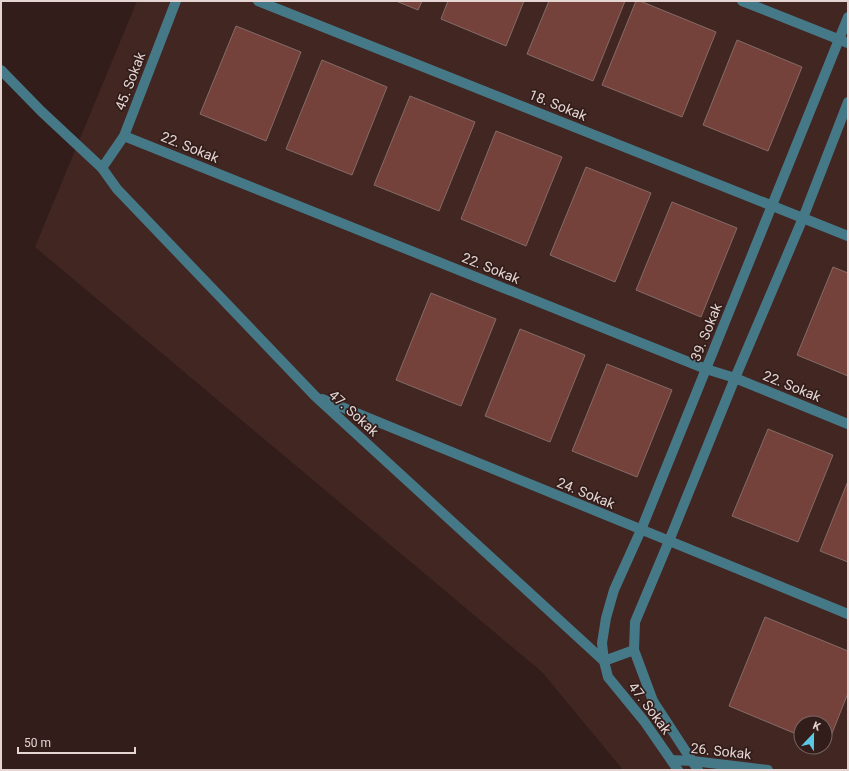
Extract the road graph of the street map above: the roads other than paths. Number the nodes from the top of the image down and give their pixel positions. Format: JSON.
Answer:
{"nodes":[{"id":1,"x":176,"y":1,"type":"edge"},
{"id":2,"x":258,"y":1,"type":"edge"},
{"id":3,"x":742,"y":1,"type":"edge"},
{"id":4,"x":848,"y":17,"type":"edge"},
{"id":5,"x":843,"y":41,"type":"edge"},
{"id":6,"x":1,"y":70,"type":"edge"},
{"id":7,"x":848,"y":102,"type":"edge"},
{"id":8,"x":124,"y":136,"type":"junction"},
{"id":9,"x":102,"y":168,"type":"junction"},
{"id":10,"x":773,"y":205,"type":"junction"},
{"id":11,"x":803,"y":218,"type":"junction"},
{"id":12,"x":848,"y":236,"type":"edge"},
{"id":13,"x":706,"y":369,"type":"junction"},
{"id":14,"x":735,"y":378,"type":"junction"},
{"id":15,"x":314,"y":396,"type":"junction"},
{"id":16,"x":848,"y":424,"type":"edge"},
{"id":17,"x":641,"y":530,"type":"junction"},
{"id":18,"x":669,"y":541,"type":"junction"},
{"id":19,"x":848,"y":614,"type":"edge"},
{"id":20,"x":634,"y":650,"type":"junction"},
{"id":21,"x":604,"y":661,"type":"junction"},
{"id":22,"x":671,"y":760,"type":"junction"},
{"id":23,"x":696,"y":766,"type":"edge"},
{"id":24,"x":678,"y":770,"type":"edge"},
{"id":25,"x":768,"y":770,"type":"edge"}],
"edges":[{"from":1,"to":8,"type":"street","name":"45. Sokak"},
{"from":2,"to":10,"type":"street","name":"18. Sokak"},
{"from":3,"to":5,"type":"street"},
{"from":4,"to":5,"type":"street","name":"39. Sokak"},
{"from":5,"to":10,"type":"street","name":"39. Sokak"},
{"from":6,"to":9,"type":"street","name":"47. Sokak"},
{"from":7,"to":11,"type":"street"},
{"from":8,"to":9,"type":"street","name":"45. Sokak"},
{"from":8,"to":13,"type":"street","name":"22. Sokak"},
{"from":9,"to":15,"type":"street","name":"47. Sokak"},
{"from":10,"to":11,"type":"street","name":"18. Sokak"},
{"from":10,"to":13,"type":"street","name":"39. Sokak"},
{"from":11,"to":12,"type":"street","name":"18. Sokak"},
{"from":11,"to":14,"type":"street"},
{"from":13,"to":14,"type":"street","name":"22. Sokak"},
{"from":13,"to":17,"type":"street","name":"39. Sokak"},
{"from":14,"to":16,"type":"street","name":"22. Sokak"},
{"from":14,"to":18,"type":"street"},
{"from":15,"to":17,"type":"street","name":"24. Sokak"},
{"from":15,"to":21,"type":"street","name":"47. Sokak"},
{"from":17,"to":18,"type":"street","name":"24. Sokak"},
{"from":17,"to":21,"type":"street","name":"39. Sokak"},
{"from":18,"to":19,"type":"street","name":"24. Sokak"},
{"from":18,"to":20,"type":"street"},
{"from":20,"to":21,"type":"street"},
{"from":20,"to":23,"type":"street","name":"47. Sokak"},
{"from":21,"to":22,"type":"street","name":"47. Sokak"},
{"from":22,"to":23,"type":"street","name":"26. Sokak"},
{"from":22,"to":24,"type":"street","name":"47. Sokak"},
{"from":23,"to":25,"type":"street","name":"26. Sokak"}]}
